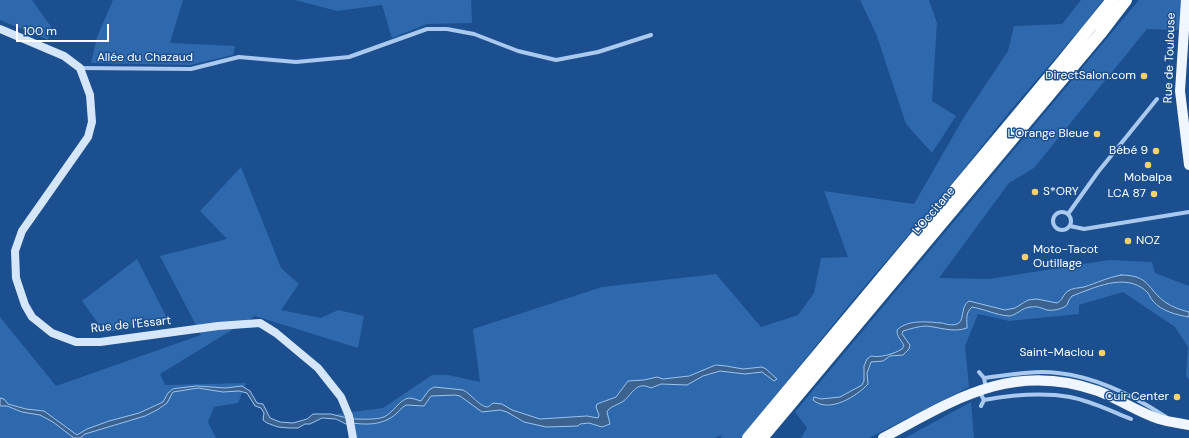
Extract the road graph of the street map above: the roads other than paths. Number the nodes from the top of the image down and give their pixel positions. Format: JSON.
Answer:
{"nodes":[{"id":1,"x":1112,"y":0,"type":"edge"},
{"id":2,"x":1126,"y":0,"type":"edge"},
{"id":3,"x":1186,"y":0,"type":"edge"},
{"id":4,"x":1189,"y":5,"type":"edge"},
{"id":5,"x":0,"y":29,"type":"edge"},
{"id":6,"x":652,"y":35,"type":"dead end"},
{"id":7,"x":80,"y":68,"type":"junction"},
{"id":8,"x":1157,"y":98,"type":"dead end"},
{"id":9,"x":1189,"y":115,"type":"edge"},
{"id":10,"x":1189,"y":165,"type":"edge"},
{"id":11,"x":1189,"y":212,"type":"edge"},
{"id":12,"x":1068,"y":214,"type":"junction"},
{"id":13,"x":1070,"y":226,"type":"junction"},
{"id":14,"x":979,"y":372,"type":"dead end"},
{"id":15,"x":983,"y":385,"type":"junction"},
{"id":16,"x":984,"y":400,"type":"junction"},
{"id":17,"x":981,"y":406,"type":"dead end"},
{"id":18,"x":1130,"y":420,"type":"dead end"},
{"id":19,"x":1174,"y":423,"type":"junction"},
{"id":20,"x":1189,"y":425,"type":"edge"},
{"id":21,"x":353,"y":438,"type":"edge"},
{"id":22,"x":748,"y":438,"type":"edge"},
{"id":23,"x":762,"y":438,"type":"edge"},
{"id":24,"x":883,"y":438,"type":"edge"}],
"edges":[{"from":1,"to":22,"type":"highway","name":"L'Occitane"},
{"from":2,"to":23,"type":"highway","name":"L'Occitane"},
{"from":3,"to":10,"type":"main road","name":"Rue de Toulouse"},
{"from":4,"to":9,"type":"main road","name":"Rue de Toulouse"},
{"from":5,"to":7,"type":"street"},
{"from":6,"to":7,"type":"street","name":"Allée du Chazaud"},
{"from":7,"to":21,"type":"street","name":"Rue de l'Essart"},
{"from":8,"to":12,"type":"street"},
{"from":11,"to":13,"type":"street"},
{"from":12,"to":13,"type":"street"},
{"from":12,"to":13,"type":"street"},
{"from":14,"to":15,"type":"street"},
{"from":15,"to":16,"type":"street"},
{"from":15,"to":19,"type":"main road"},
{"from":15,"to":19,"type":"street"},
{"from":15,"to":24,"type":"main road"},
{"from":16,"to":17,"type":"street"},
{"from":16,"to":18,"type":"street"},
{"from":19,"to":20,"type":"main road"}]}
